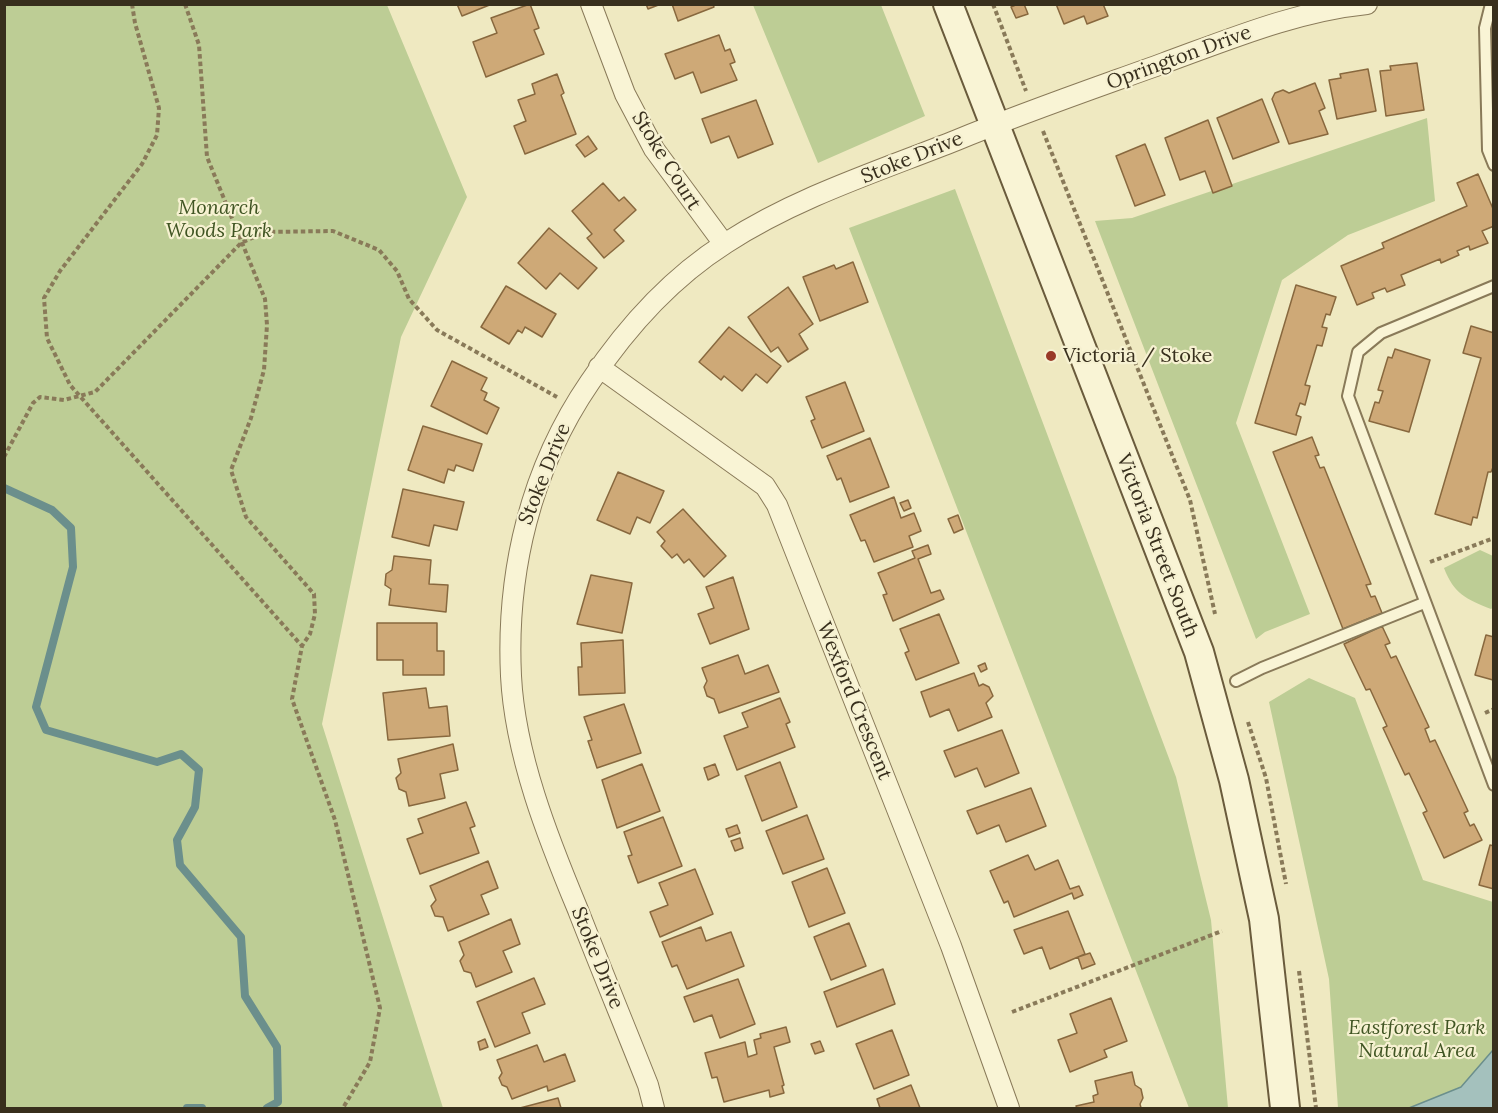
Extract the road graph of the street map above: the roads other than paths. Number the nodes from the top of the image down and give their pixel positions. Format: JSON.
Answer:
{"nodes":[{"id":1,"x":591,"y":4,"type":"edge"},
{"id":2,"x":948,"y":4,"type":"edge"},
{"id":3,"x":1367,"y":4,"type":"edge"},
{"id":4,"x":1491,"y":4,"type":"edge"},
{"id":5,"x":994,"y":124,"type":"junction"},
{"id":6,"x":1494,"y":165,"type":"edge"},
{"id":7,"x":724,"y":244,"type":"junction"},
{"id":8,"x":1494,"y":286,"type":"edge"},
{"id":9,"x":599,"y":367,"type":"junction"},
{"id":10,"x":1424,"y":603,"type":"junction"},
{"id":11,"x":1236,"y":681,"type":"dead end"},
{"id":12,"x":1494,"y":785,"type":"edge"},
{"id":13,"x":654,"y":1108,"type":"edge"},
{"id":14,"x":1009,"y":1108,"type":"edge"},
{"id":15,"x":1285,"y":1108,"type":"edge"}],
"edges":[{"from":1,"to":7,"type":"street","name":"Stoke Court"},
{"from":2,"to":5,"type":"main road","name":"Victoria Street South"},
{"from":3,"to":5,"type":"street","name":"Oprington Drive"},
{"from":4,"to":6,"type":"lane"},
{"from":5,"to":7,"type":"street","name":"Stoke Drive"},
{"from":5,"to":15,"type":"main road","name":"Victoria Street South"},
{"from":7,"to":9,"type":"street","name":"Stoke Drive"},
{"from":8,"to":10,"type":"lane"},
{"from":9,"to":13,"type":"street","name":"Stoke Drive"},
{"from":9,"to":14,"type":"street","name":"Wexford Crescent"},
{"from":10,"to":11,"type":"lane"},
{"from":10,"to":12,"type":"lane"}]}
